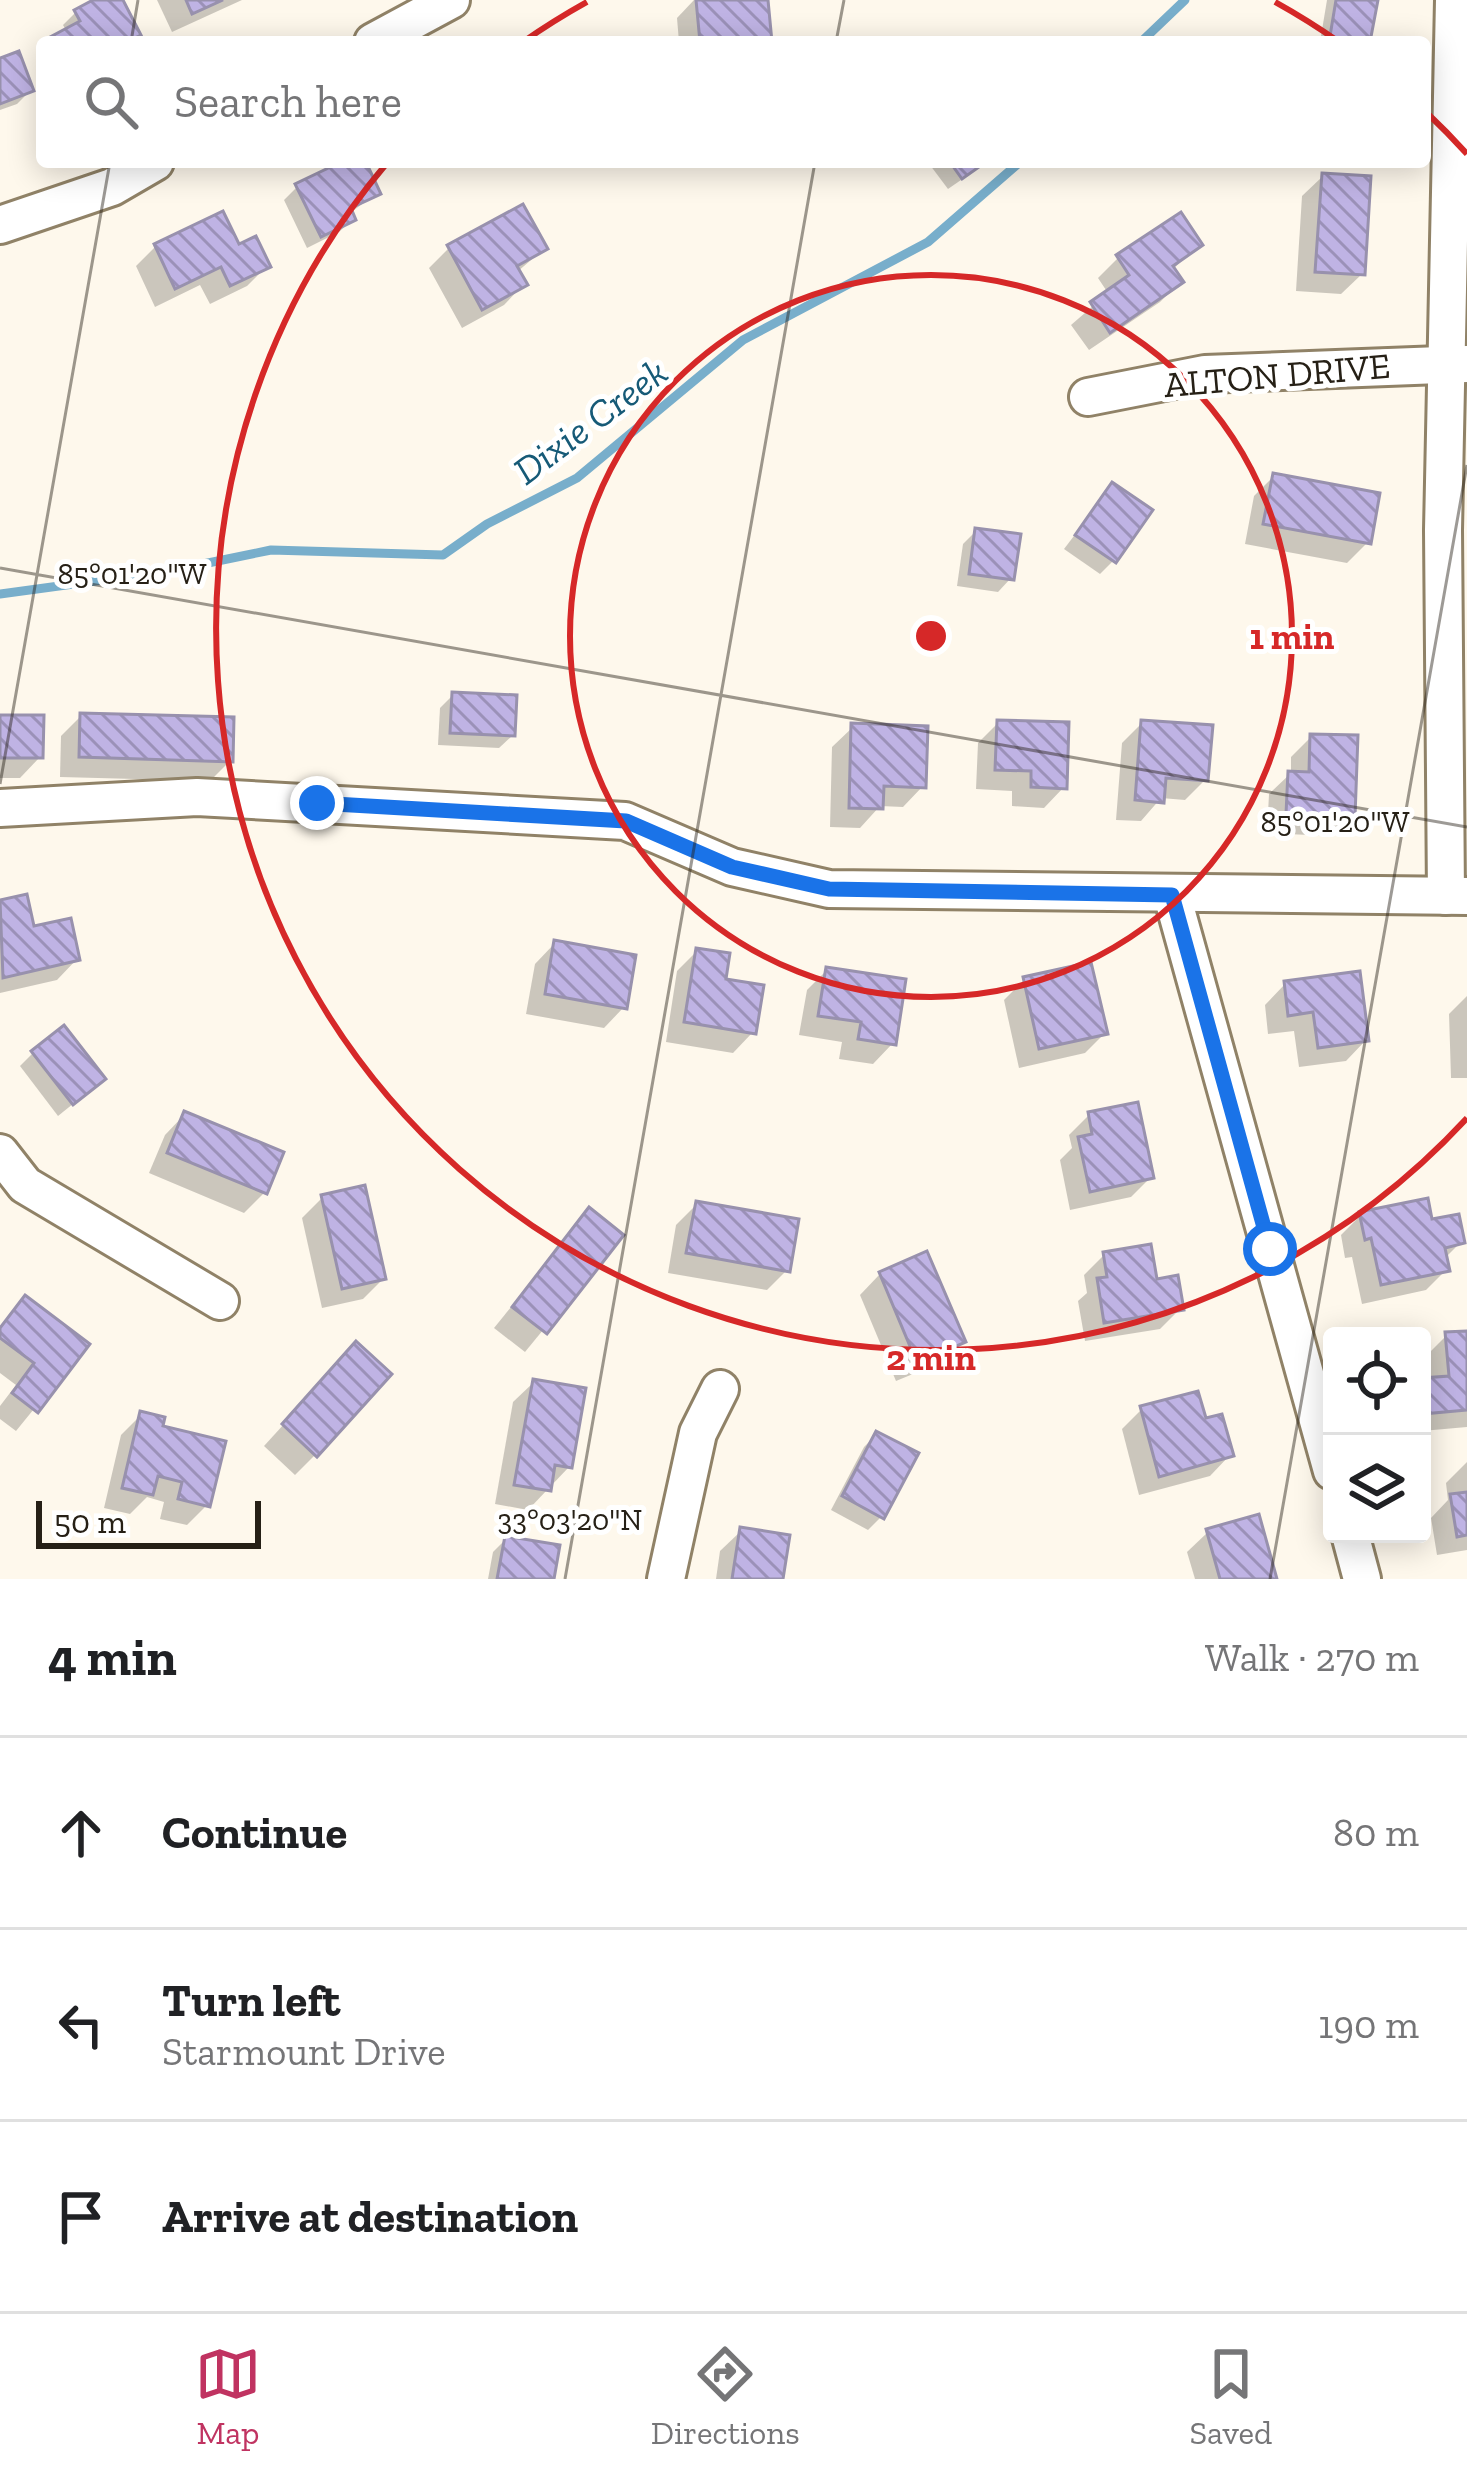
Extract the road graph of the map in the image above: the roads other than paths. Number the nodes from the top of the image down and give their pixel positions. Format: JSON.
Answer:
{"nodes":[{"id":1,"x":451,"y":0,"type":"edge"},
{"id":2,"x":1454,"y":0,"type":"edge"},
{"id":3,"x":384,"y":36,"type":"edge"},
{"id":4,"x":145,"y":168,"type":"edge"},
{"id":5,"x":0,"y":225,"type":"edge"},
{"id":6,"x":1458,"y":363,"type":"edge"},
{"id":7,"x":1088,"y":397,"type":"dead end"},
{"id":8,"x":0,"y":808,"type":"edge"},
{"id":9,"x":1172,"y":895,"type":"junction"},
{"id":10,"x":1456,"y":896,"type":"edge"},
{"id":11,"x":0,"y":1153,"type":"edge"},
{"id":12,"x":220,"y":1300,"type":"dead end"},
{"id":13,"x":720,"y":1389,"type":"dead end"},
{"id":14,"x":1323,"y":1439,"type":"edge"},
{"id":15,"x":1352,"y":1543,"type":"edge"},
{"id":16,"x":666,"y":1579,"type":"edge"},
{"id":17,"x":1362,"y":1579,"type":"edge"}],
"edges":[{"from":1,"to":3,"type":"street"},
{"from":2,"to":6,"type":"street"},
{"from":4,"to":5,"type":"street"},
{"from":6,"to":7,"type":"street","name":"ALTON DRIVE"},
{"from":6,"to":10,"type":"street"},
{"from":8,"to":9,"type":"street"},
{"from":9,"to":10,"type":"street"},
{"from":9,"to":14,"type":"street"},
{"from":11,"to":12,"type":"street"},
{"from":13,"to":16,"type":"street"},
{"from":15,"to":17,"type":"street"}]}
